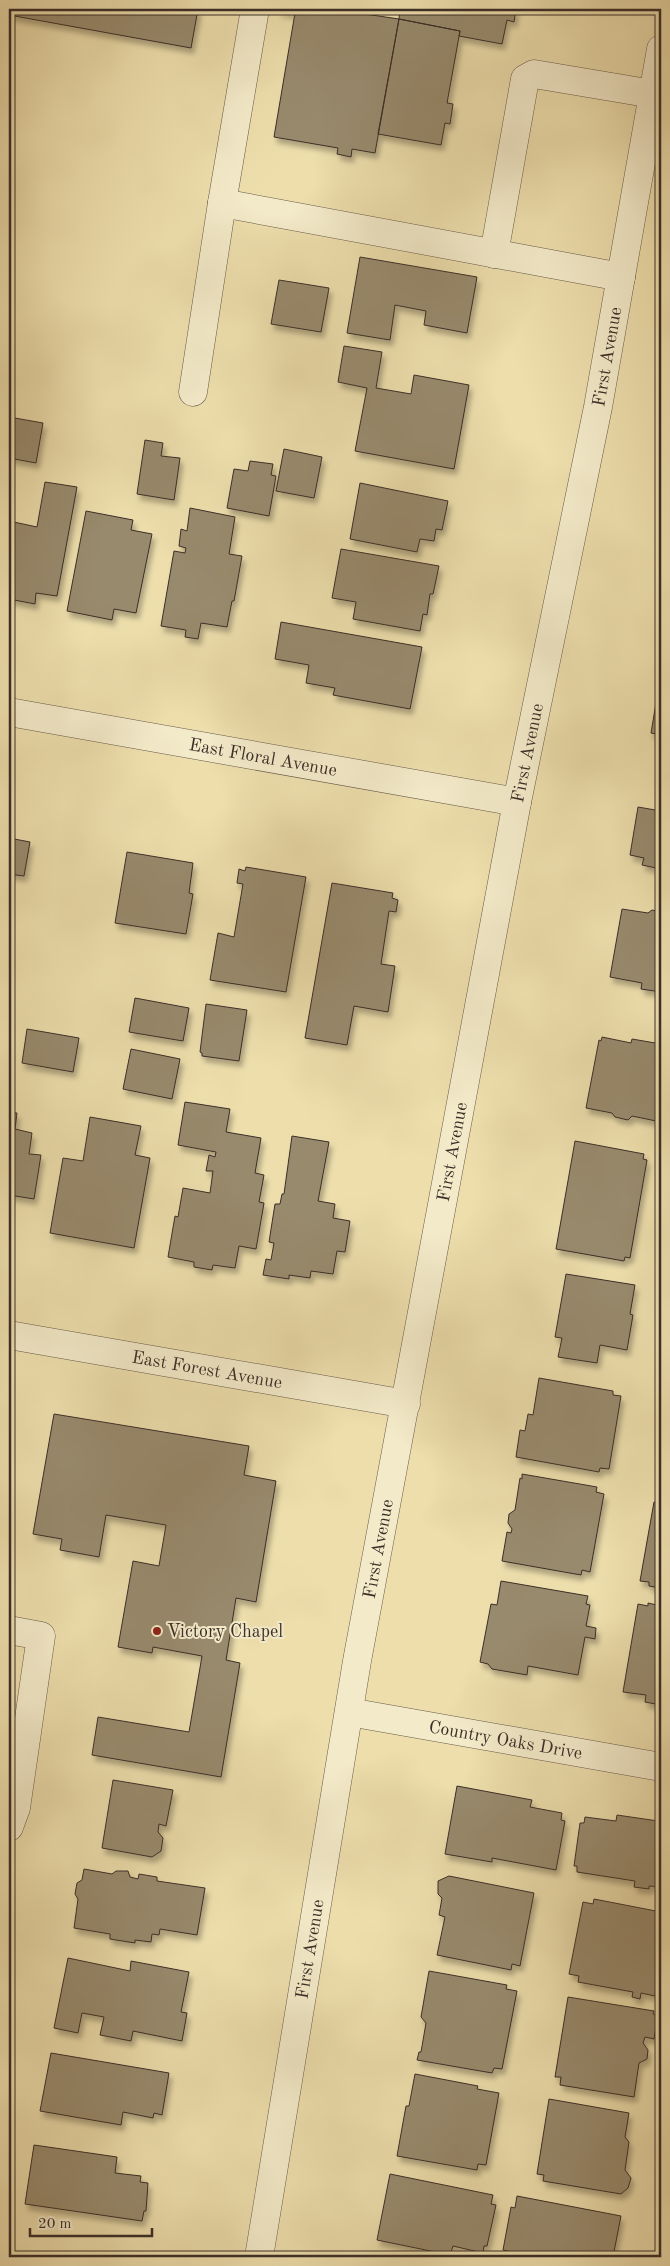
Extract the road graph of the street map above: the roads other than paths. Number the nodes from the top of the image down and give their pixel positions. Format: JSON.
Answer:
{"nodes":[{"id":1,"x":255,"y":9,"type":"edge"},
{"id":2,"x":661,"y":49,"type":"edge"},
{"id":3,"x":653,"y":94,"type":"junction"},
{"id":4,"x":649,"y":182,"type":"edge"},
{"id":5,"x":222,"y":203,"type":"junction"},
{"id":6,"x":494,"y":254,"type":"junction"},
{"id":7,"x":620,"y":277,"type":"junction"},
{"id":8,"x":192,"y":392,"type":"dead end"},
{"id":9,"x":9,"y":712,"type":"edge"},
{"id":10,"x":517,"y":802,"type":"junction"},
{"id":11,"x":9,"y":1335,"type":"edge"},
{"id":12,"x":406,"y":1404,"type":"junction"},
{"id":13,"x":9,"y":1630,"type":"edge"},
{"id":14,"x":349,"y":1712,"type":"junction"},
{"id":15,"x":661,"y":1767,"type":"edge"},
{"id":16,"x":9,"y":1826,"type":"edge"},
{"id":17,"x":259,"y":2257,"type":"edge"}],
"edges":[{"from":1,"to":5,"type":"street"},
{"from":2,"to":3,"type":"street","name":"First Avenue"},
{"from":3,"to":4,"type":"street","name":"First Avenue"},
{"from":3,"to":6,"type":"street"},
{"from":4,"to":7,"type":"street","name":"First Avenue"},
{"from":5,"to":6,"type":"street"},
{"from":5,"to":8,"type":"street"},
{"from":6,"to":7,"type":"street"},
{"from":7,"to":10,"type":"street","name":"First Avenue"},
{"from":9,"to":10,"type":"street","name":"East Floral Avenue"},
{"from":10,"to":12,"type":"street","name":"First Avenue"},
{"from":11,"to":12,"type":"street","name":"East Forest Avenue"},
{"from":12,"to":14,"type":"street","name":"First Avenue"},
{"from":13,"to":16,"type":"street"},
{"from":14,"to":15,"type":"street","name":"Country Oaks Drive"},
{"from":14,"to":17,"type":"street","name":"First Avenue"}]}
